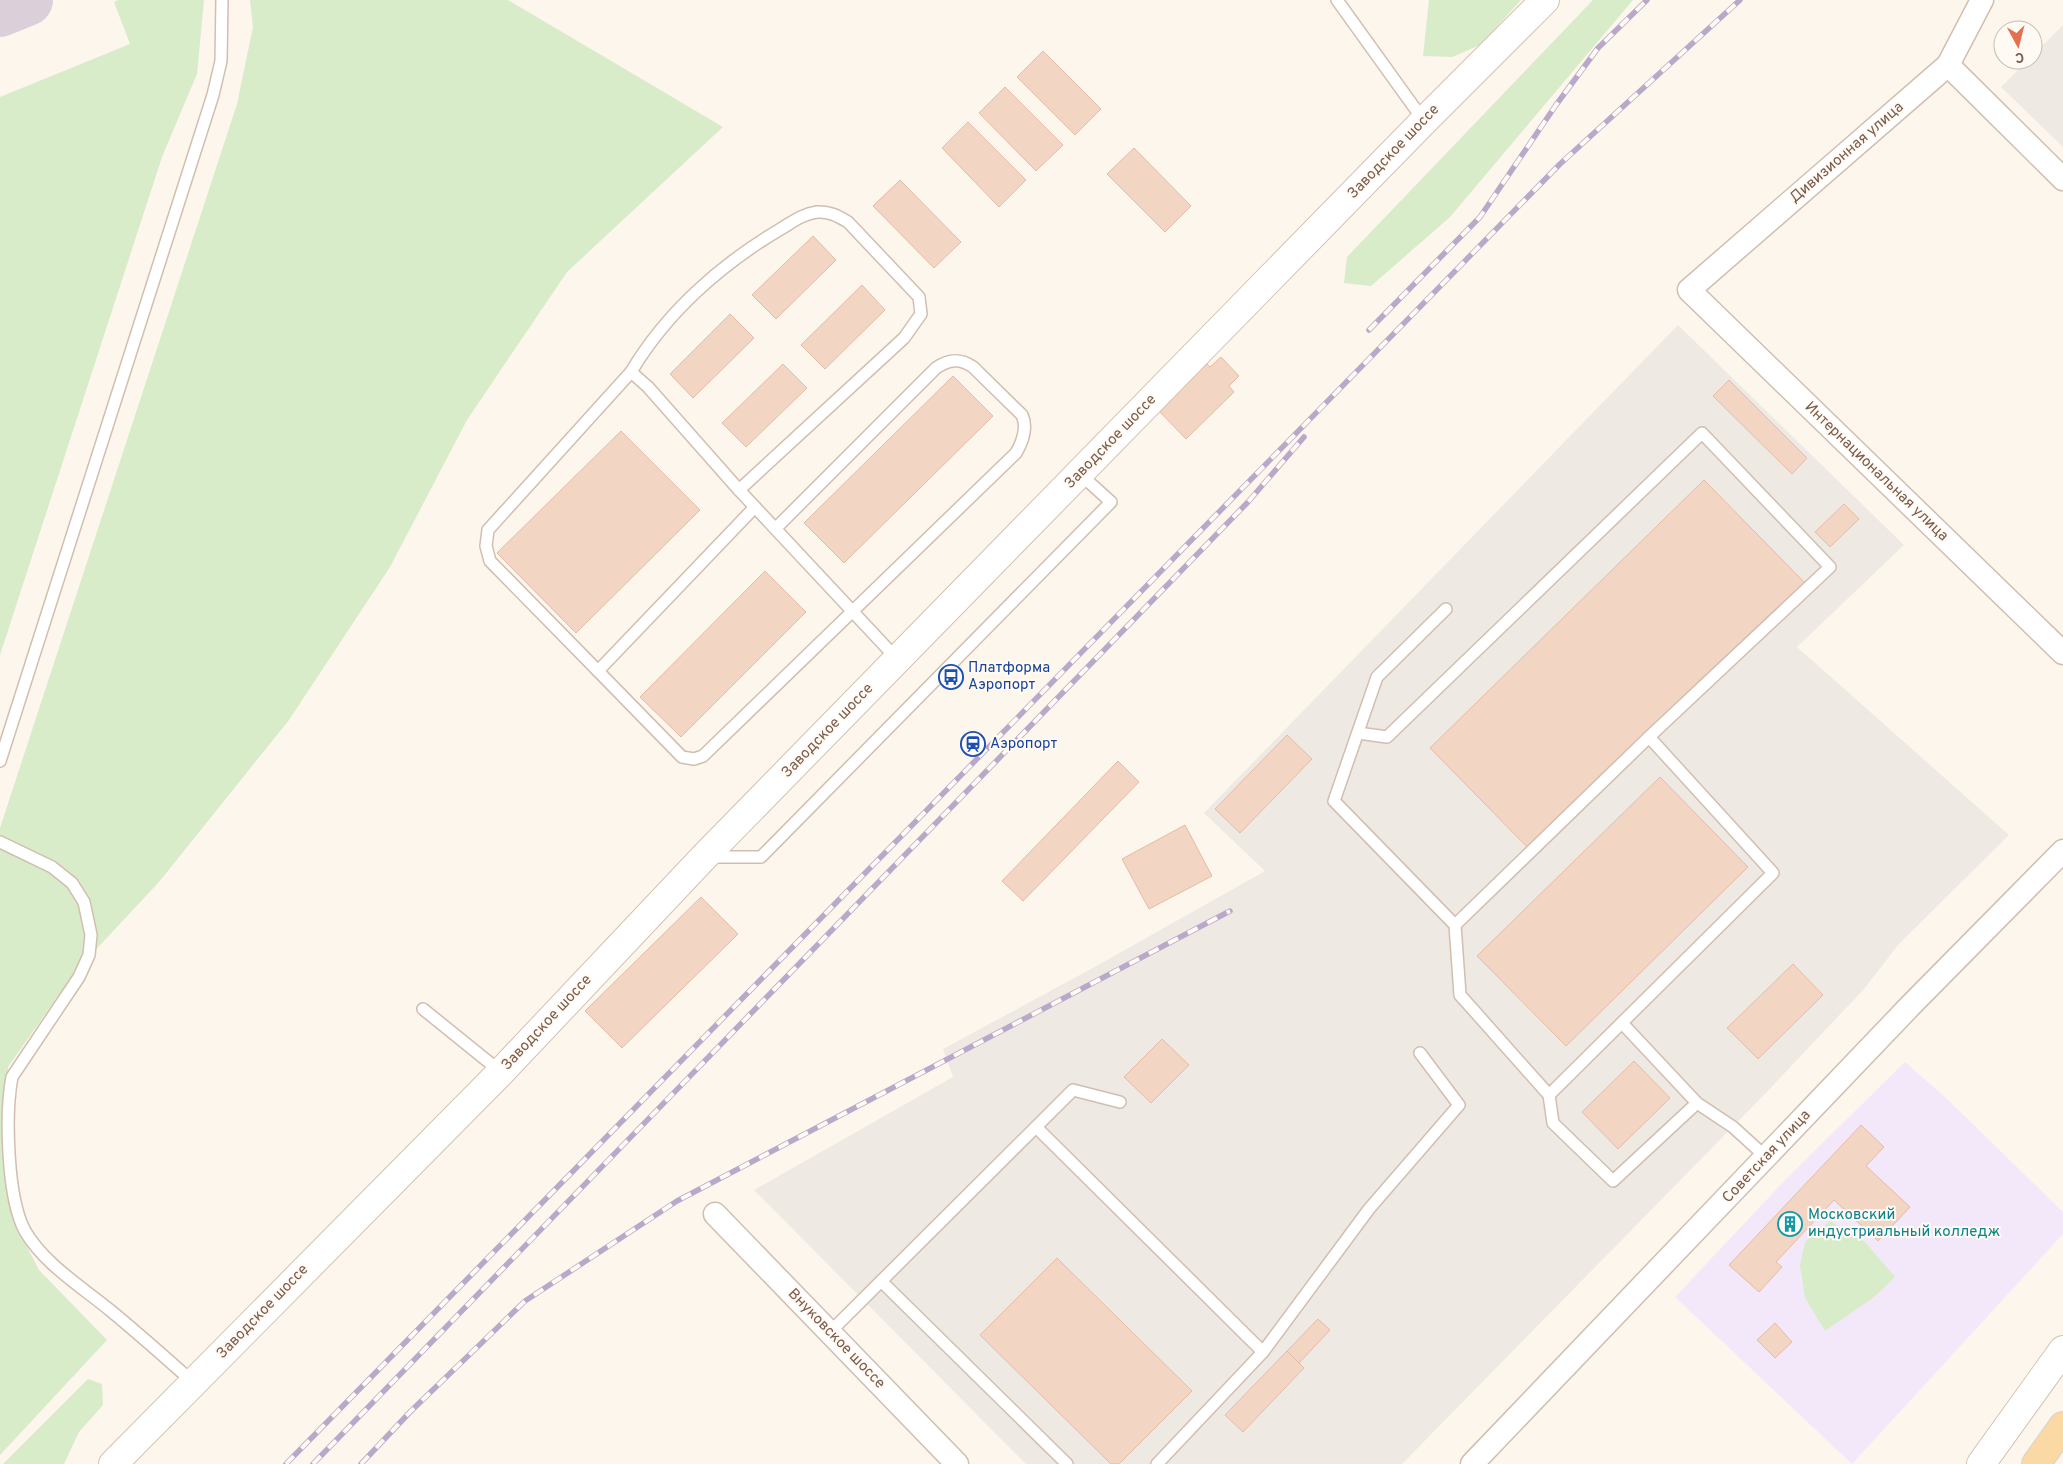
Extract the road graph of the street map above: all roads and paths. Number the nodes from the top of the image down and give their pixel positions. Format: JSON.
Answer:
{"nodes":[{"id":1,"x":222,"y":0,"type":"edge"},
{"id":2,"x":1338,"y":0,"type":"edge"},
{"id":3,"x":1545,"y":0,"type":"edge"},
{"id":4,"x":1982,"y":0,"type":"edge"},
{"id":5,"x":1948,"y":65,"type":"junction"},
{"id":6,"x":1424,"y":120,"type":"junction"},
{"id":7,"x":2063,"y":178,"type":"edge"},
{"id":8,"x":1689,"y":290,"type":"joint"},
{"id":9,"x":631,"y":372,"type":"junction"},
{"id":10,"x":1080,"y":474,"type":"junction"},
{"id":11,"x":739,"y":490,"type":"junction"},
{"id":12,"x":755,"y":507,"type":"junction"},
{"id":13,"x":776,"y":528,"type":"junction"},
{"id":14,"x":1446,"y":609,"type":"dead end"},
{"id":15,"x":853,"y":610,"type":"junction"},
{"id":16,"x":2063,"y":653,"type":"edge"},
{"id":17,"x":898,"y":660,"type":"junction"},
{"id":18,"x":598,"y":670,"type":"junction"},
{"id":19,"x":1358,"y":733,"type":"junction"},
{"id":20,"x":1649,"y":737,"type":"junction"},
{"id":21,"x":0,"y":761,"type":"edge"},
{"id":22,"x":0,"y":842,"type":"edge"},
{"id":23,"x":2063,"y":851,"type":"edge"},
{"id":24,"x":704,"y":857,"type":"junction"},
{"id":25,"x":1455,"y":925,"type":"junction"},
{"id":26,"x":423,"y":1009,"type":"dead end"},
{"id":27,"x":1622,"y":1023,"type":"junction"},
{"id":28,"x":1420,"y":1053,"type":"dead end"},
{"id":29,"x":501,"y":1072,"type":"junction"},
{"id":30,"x":1549,"y":1095,"type":"junction"},
{"id":31,"x":1120,"y":1102,"type":"dead end"},
{"id":32,"x":1697,"y":1103,"type":"junction"},
{"id":33,"x":1036,"y":1127,"type":"junction"},
{"id":34,"x":1766,"y":1157,"type":"junction"},
{"id":35,"x":715,"y":1214,"type":"dead end"},
{"id":36,"x":881,"y":1281,"type":"junction"},
{"id":37,"x":830,"y":1332,"type":"junction"},
{"id":38,"x":2063,"y":1350,"type":"edge"},
{"id":39,"x":1263,"y":1352,"type":"junction"},
{"id":40,"x":194,"y":1383,"type":"junction"},
{"id":41,"x":2063,"y":1426,"type":"edge"},
{"id":42,"x":112,"y":1464,"type":"edge"},
{"id":43,"x":957,"y":1464,"type":"edge"},
{"id":44,"x":1067,"y":1464,"type":"edge"},
{"id":45,"x":1157,"y":1464,"type":"edge"},
{"id":46,"x":1472,"y":1464,"type":"edge"},
{"id":47,"x":1981,"y":1464,"type":"edge"},
{"id":48,"x":2036,"y":1464,"type":"edge"}],
"edges":[{"from":1,"to":21,"type":"lane"},
{"from":2,"to":6,"type":"lane"},
{"from":3,"to":6,"type":"street","name":"Заводское шоссе"},
{"from":4,"to":5,"type":"street","name":"Дивизионная улица"},
{"from":5,"to":7,"type":"street"},
{"from":5,"to":8,"type":"street","name":"Дивизионная улица"},
{"from":6,"to":10,"type":"street","name":"Заводское шоссе"},
{"from":8,"to":16,"type":"street","name":"Интернациональная улица"},
{"from":9,"to":11,"type":"lane"},
{"from":9,"to":11,"type":"lane"},
{"from":9,"to":18,"type":"lane"},
{"from":10,"to":17,"type":"street","name":"Заводское шоссе"},
{"from":10,"to":24,"type":"lane"},
{"from":11,"to":12,"type":"lane"},
{"from":12,"to":13,"type":"lane"},
{"from":12,"to":18,"type":"lane"},
{"from":13,"to":15,"type":"lane"},
{"from":13,"to":15,"type":"lane"},
{"from":14,"to":19,"type":"lane"},
{"from":15,"to":17,"type":"lane"},
{"from":15,"to":18,"type":"lane"},
{"from":17,"to":24,"type":"street","name":"Заводское шоссе"},
{"from":19,"to":20,"type":"lane"},
{"from":19,"to":25,"type":"lane"},
{"from":20,"to":25,"type":"lane"},
{"from":20,"to":27,"type":"lane"},
{"from":22,"to":40,"type":"lane"},
{"from":23,"to":34,"type":"street","name":"Советская улица"},
{"from":24,"to":29,"type":"street","name":"Заводское шоссе"},
{"from":25,"to":30,"type":"lane"},
{"from":26,"to":29,"type":"lane"},
{"from":27,"to":30,"type":"lane"},
{"from":27,"to":32,"type":"lane"},
{"from":28,"to":39,"type":"lane"},
{"from":29,"to":40,"type":"street","name":"Заводское шоссе"},
{"from":30,"to":32,"type":"lane"},
{"from":31,"to":33,"type":"lane"},
{"from":32,"to":34,"type":"lane"},
{"from":33,"to":36,"type":"lane"},
{"from":33,"to":39,"type":"lane"},
{"from":34,"to":46,"type":"street","name":"Советская улица"},
{"from":35,"to":37,"type":"street","name":"Внуковское шоссе"},
{"from":36,"to":37,"type":"lane"},
{"from":36,"to":44,"type":"lane"},
{"from":37,"to":43,"type":"street","name":"Внуковское шоссе"},
{"from":38,"to":47,"type":"street"},
{"from":39,"to":45,"type":"lane"},
{"from":40,"to":42,"type":"street","name":"Заводское шоссе"},
{"from":41,"to":48,"type":"main road"}]}
